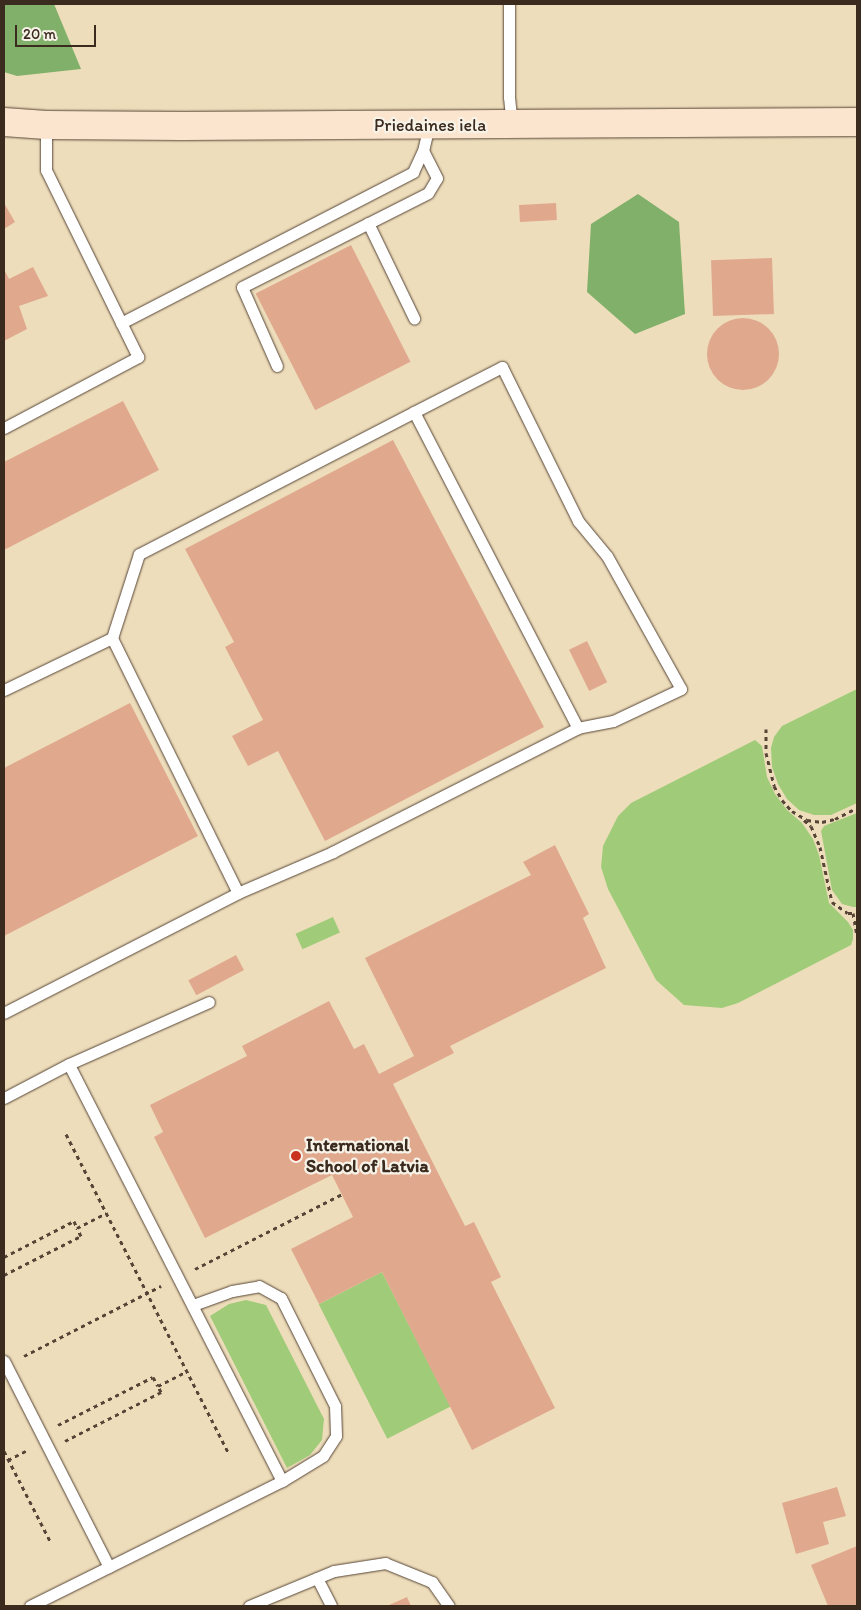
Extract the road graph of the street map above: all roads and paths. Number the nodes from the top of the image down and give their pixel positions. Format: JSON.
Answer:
{"nodes":[{"id":1,"x":508,"y":4,"type":"edge"},
{"id":2,"x":4,"y":122,"type":"edge"},
{"id":3,"x":857,"y":122,"type":"edge"},
{"id":4,"x":512,"y":124,"type":"junction"},
{"id":5,"x":46,"y":125,"type":"junction"},
{"id":6,"x":429,"y":125,"type":"junction"},
{"id":7,"x":423,"y":151,"type":"junction"},
{"id":8,"x":368,"y":223,"type":"junction"},
{"id":9,"x":414,"y":318,"type":"dead end"},
{"id":10,"x":121,"y":323,"type":"junction"},
{"id":11,"x":277,"y":366,"type":"dead end"},
{"id":12,"x":414,"y":412,"type":"junction"},
{"id":13,"x":4,"y":428,"type":"edge"},
{"id":14,"x":112,"y":638,"type":"junction"},
{"id":15,"x":4,"y":690,"type":"edge"},
{"id":16,"x":578,"y":728,"type":"junction"},
{"id":17,"x":766,"y":729,"type":"dead end"},
{"id":18,"x":857,"y":808,"type":"edge"},
{"id":19,"x":800,"y":816,"type":"junction"},
{"id":20,"x":238,"y":894,"type":"junction"},
{"id":21,"x":855,"y":913,"type":"edge"},
{"id":22,"x":857,"y":935,"type":"edge"},
{"id":23,"x":209,"y":1002,"type":"dead end"},
{"id":24,"x":4,"y":1013,"type":"edge"},
{"id":25,"x":69,"y":1064,"type":"junction"},
{"id":26,"x":4,"y":1098,"type":"edge"},
{"id":27,"x":66,"y":1134,"type":"dead end"},
{"id":28,"x":106,"y":1213,"type":"junction"},
{"id":29,"x":77,"y":1228,"type":"junction"},
{"id":30,"x":4,"y":1257,"type":"edge"},
{"id":31,"x":4,"y":1276,"type":"edge"},
{"id":32,"x":193,"y":1305,"type":"junction"},
{"id":33,"x":4,"y":1361,"type":"edge"},
{"id":34,"x":187,"y":1371,"type":"junction"},
{"id":35,"x":158,"y":1386,"type":"junction"},
{"id":36,"x":59,"y":1435,"type":"junction"},
{"id":37,"x":45,"y":1442,"type":"junction"},
{"id":38,"x":4,"y":1451,"type":"edge"},
{"id":39,"x":228,"y":1452,"type":"dead end"},
{"id":40,"x":8,"y":1460,"type":"junction"},
{"id":41,"x":282,"y":1481,"type":"junction"},
{"id":42,"x":50,"y":1541,"type":"dead end"},
{"id":43,"x":109,"y":1567,"type":"junction"},
{"id":44,"x":317,"y":1578,"type":"junction"},
{"id":45,"x":30,"y":1606,"type":"edge"},
{"id":46,"x":249,"y":1606,"type":"edge"},
{"id":47,"x":331,"y":1606,"type":"edge"},
{"id":48,"x":449,"y":1606,"type":"edge"}],
"edges":[{"from":1,"to":4,"type":"lane"},
{"from":2,"to":5,"type":"street","name":"Priedaines iela"},
{"from":3,"to":4,"type":"street","name":"Priedaines iela"},
{"from":4,"to":6,"type":"street","name":"Priedaines iela"},
{"from":5,"to":6,"type":"street","name":"Priedaines iela"},
{"from":5,"to":10,"type":"lane"},
{"from":6,"to":7,"type":"lane"},
{"from":7,"to":8,"type":"lane"},
{"from":7,"to":10,"type":"lane"},
{"from":8,"to":9,"type":"lane"},
{"from":8,"to":11,"type":"lane"},
{"from":10,"to":13,"type":"lane"},
{"from":12,"to":14,"type":"lane"},
{"from":12,"to":16,"type":"lane"},
{"from":12,"to":16,"type":"lane"},
{"from":14,"to":15,"type":"lane"},
{"from":14,"to":20,"type":"lane"},
{"from":16,"to":20,"type":"lane"},
{"from":17,"to":19,"type":"path"},
{"from":18,"to":19,"type":"path"},
{"from":19,"to":21,"type":"path"},
{"from":20,"to":24,"type":"lane"},
{"from":21,"to":22,"type":"path"},
{"from":23,"to":25,"type":"lane"},
{"from":25,"to":26,"type":"lane"},
{"from":25,"to":32,"type":"lane"},
{"from":27,"to":28,"type":"path"},
{"from":28,"to":29,"type":"path"},
{"from":28,"to":34,"type":"path"},
{"from":29,"to":30,"type":"path"},
{"from":29,"to":31,"type":"path"},
{"from":32,"to":41,"type":"lane"},
{"from":32,"to":41,"type":"lane"},
{"from":33,"to":37,"type":"lane"},
{"from":34,"to":35,"type":"path"},
{"from":34,"to":39,"type":"path"},
{"from":35,"to":36,"type":"path"},
{"from":35,"to":36,"type":"path"},
{"from":36,"to":37,"type":"path"},
{"from":37,"to":40,"type":"path"},
{"from":37,"to":43,"type":"lane"},
{"from":38,"to":40,"type":"path"},
{"from":40,"to":42,"type":"path"},
{"from":41,"to":43,"type":"lane"},
{"from":43,"to":45,"type":"lane"},
{"from":44,"to":46,"type":"lane"},
{"from":44,"to":47,"type":"lane"},
{"from":44,"to":48,"type":"lane"}]}
